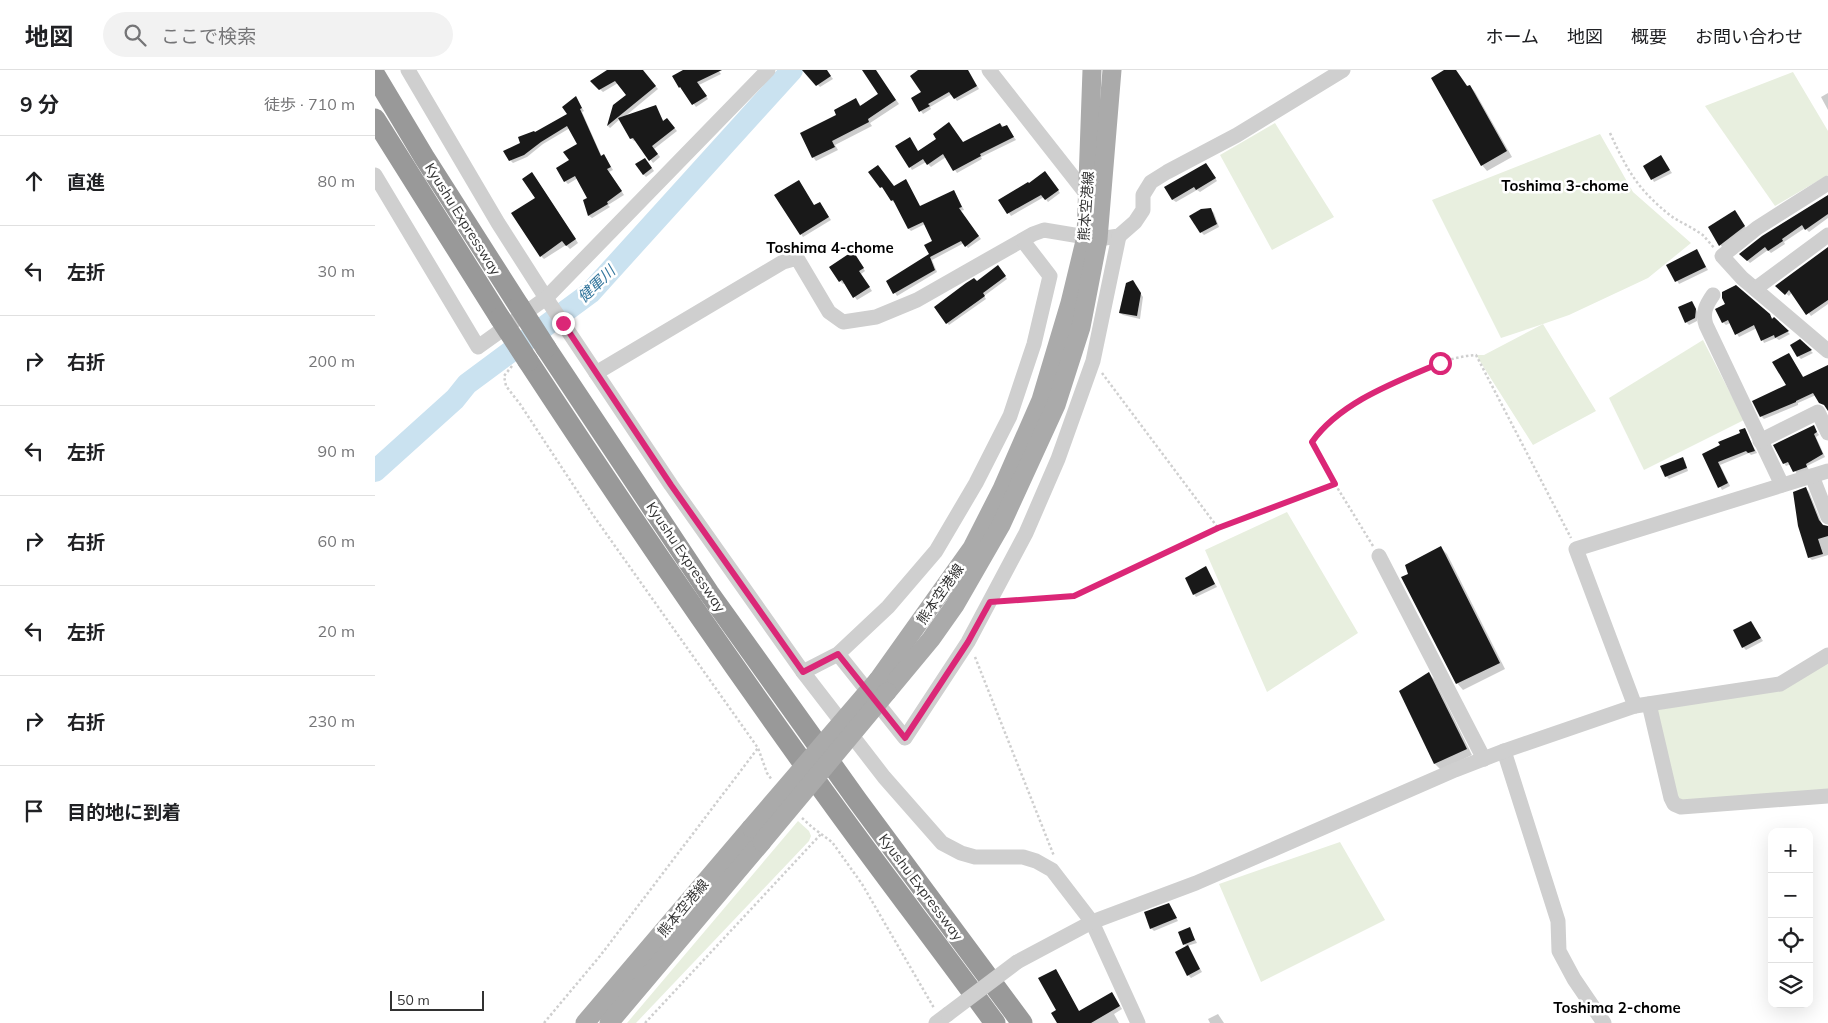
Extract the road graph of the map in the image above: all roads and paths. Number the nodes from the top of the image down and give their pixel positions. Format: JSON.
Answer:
{"nodes":[{"id":1,"x":408,"y":70,"type":"edge"},
{"id":2,"x":768,"y":70,"type":"edge"},
{"id":3,"x":989,"y":70,"type":"edge"},
{"id":4,"x":1092,"y":70,"type":"edge"},
{"id":5,"x":1112,"y":70,"type":"edge"},
{"id":6,"x":1343,"y":70,"type":"edge"},
{"id":7,"x":375,"y":74,"type":"edge"},
{"id":8,"x":375,"y":119,"type":"edge"},
{"id":9,"x":1610,"y":133,"type":"dead end"},
{"id":10,"x":375,"y":175,"type":"edge"},
{"id":11,"x":1828,"y":183,"type":"edge"},
{"id":12,"x":1094,"y":203,"type":"junction"},
{"id":13,"x":1828,"y":235,"type":"edge"},
{"id":14,"x":1119,"y":236,"type":"junction"},
{"id":15,"x":1092,"y":238,"type":"junction"},
{"id":16,"x":1023,"y":240,"type":"junction"},
{"id":17,"x":1722,"y":256,"type":"junction"},
{"id":18,"x":1755,"y":289,"type":"junction"},
{"id":19,"x":1713,"y":295,"type":"dead end"},
{"id":20,"x":545,"y":298,"type":"junction"},
{"id":21,"x":1824,"y":341,"type":"edge"},
{"id":22,"x":523,"y":361,"type":"junction"},
{"id":23,"x":1093,"y":361,"type":"junction"},
{"id":24,"x":596,"y":373,"type":"junction"},
{"id":25,"x":1828,"y":433,"type":"edge"},
{"id":26,"x":1760,"y":441,"type":"junction"},
{"id":27,"x":1828,"y":471,"type":"edge"},
{"id":28,"x":1812,"y":476,"type":"junction"},
{"id":29,"x":1335,"y":484,"type":"junction"},
{"id":30,"x":1782,"y":486,"type":"junction"},
{"id":31,"x":1828,"y":517,"type":"edge"},
{"id":32,"x":1218,"y":528,"type":"junction"},
{"id":33,"x":1576,"y":548,"type":"junction"},
{"id":34,"x":1379,"y":556,"type":"joint"},
{"id":35,"x":990,"y":602,"type":"junction"},
{"id":36,"x":968,"y":642,"type":"junction"},
{"id":37,"x":838,"y":654,"type":"junction"},
{"id":38,"x":1828,"y":655,"type":"edge"},
{"id":39,"x":803,"y":672,"type":"junction"},
{"id":40,"x":1642,"y":705,"type":"junction"},
{"id":41,"x":758,"y":748,"type":"junction"},
{"id":42,"x":1504,"y":751,"type":"junction"},
{"id":43,"x":1484,"y":759,"type":"junction"},
{"id":44,"x":773,"y":780,"type":"dead end"},
{"id":45,"x":1828,"y":796,"type":"edge"},
{"id":46,"x":801,"y":817,"type":"dead end"},
{"id":47,"x":821,"y":834,"type":"junction"},
{"id":48,"x":757,"y":835,"type":"junction"},
{"id":49,"x":1052,"y":870,"type":"junction"},
{"id":50,"x":1092,"y":922,"type":"junction"},
{"id":51,"x":942,"y":1020,"type":"edge"},
{"id":52,"x":544,"y":1023,"type":"edge"},
{"id":53,"x":585,"y":1023,"type":"edge"},
{"id":54,"x":609,"y":1023,"type":"edge"},
{"id":55,"x":645,"y":1023,"type":"edge"},
{"id":56,"x":995,"y":1023,"type":"edge"},
{"id":57,"x":1022,"y":1023,"type":"edge"},
{"id":58,"x":1138,"y":1023,"type":"edge"},
{"id":59,"x":1604,"y":1023,"type":"edge"}],
"edges":[{"from":1,"to":20,"type":"street"},
{"from":2,"to":20,"type":"street"},
{"from":3,"to":12,"type":"street"},
{"from":4,"to":12,"type":"main road","name":"熊本空港線"},
{"from":5,"to":12,"type":"main road","name":"熊本空港線"},
{"from":6,"to":14,"type":"street"},
{"from":7,"to":57,"type":"highway","name":"Kyushu Expressway","bridge":true},
{"from":8,"to":22,"type":"highway","name":"Kyushu Expressway","bridge":true},
{"from":9,"to":17,"type":"path"},
{"from":10,"to":20,"type":"street"},
{"from":11,"to":17,"type":"street"},
{"from":12,"to":15,"type":"main road","name":"熊本空港線"},
{"from":13,"to":18,"type":"street"},
{"from":14,"to":15,"type":"street"},
{"from":14,"to":23,"type":"street"},
{"from":15,"to":16,"type":"street"},
{"from":15,"to":48,"type":"main road","name":"熊本空港線","bridge":true},
{"from":16,"to":24,"type":"street"},
{"from":16,"to":37,"type":"street"},
{"from":17,"to":18,"type":"street"},
{"from":18,"to":21,"type":"street"},
{"from":19,"to":26,"type":"street"},
{"from":20,"to":24,"type":"street"},
{"from":22,"to":41,"type":"path"},
{"from":22,"to":56,"type":"highway","name":"Kyushu Expressway"},
{"from":23,"to":32,"type":"path"},
{"from":23,"to":35,"type":"street"},
{"from":24,"to":39,"type":"street"},
{"from":25,"to":26,"type":"street"},
{"from":26,"to":30,"type":"street"},
{"from":27,"to":28,"type":"street"},
{"from":28,"to":30,"type":"street"},
{"from":28,"to":31,"type":"street"},
{"from":29,"to":32,"type":"path"},
{"from":29,"to":33,"type":"path"},
{"from":29,"to":34,"type":"path"},
{"from":30,"to":33,"type":"street"},
{"from":32,"to":35,"type":"path"},
{"from":33,"to":40,"type":"street"},
{"from":34,"to":43,"type":"street"},
{"from":35,"to":36,"type":"street"},
{"from":36,"to":37,"type":"street"},
{"from":36,"to":49,"type":"path"},
{"from":37,"to":39,"type":"street"},
{"from":38,"to":40,"type":"street"},
{"from":39,"to":49,"type":"street"},
{"from":40,"to":42,"type":"street"},
{"from":40,"to":45,"type":"street"},
{"from":41,"to":44,"type":"path"},
{"from":41,"to":52,"type":"path"},
{"from":42,"to":43,"type":"street"},
{"from":42,"to":59,"type":"street"},
{"from":43,"to":50,"type":"street"},
{"from":46,"to":47,"type":"path"},
{"from":47,"to":51,"type":"path"},
{"from":47,"to":55,"type":"path"},
{"from":48,"to":53,"type":"main road","name":"熊本空港線"},
{"from":48,"to":54,"type":"main road","name":"熊本空港線"},
{"from":49,"to":50,"type":"street"},
{"from":50,"to":51,"type":"street","bridge":true},
{"from":50,"to":58,"type":"street"}]}
